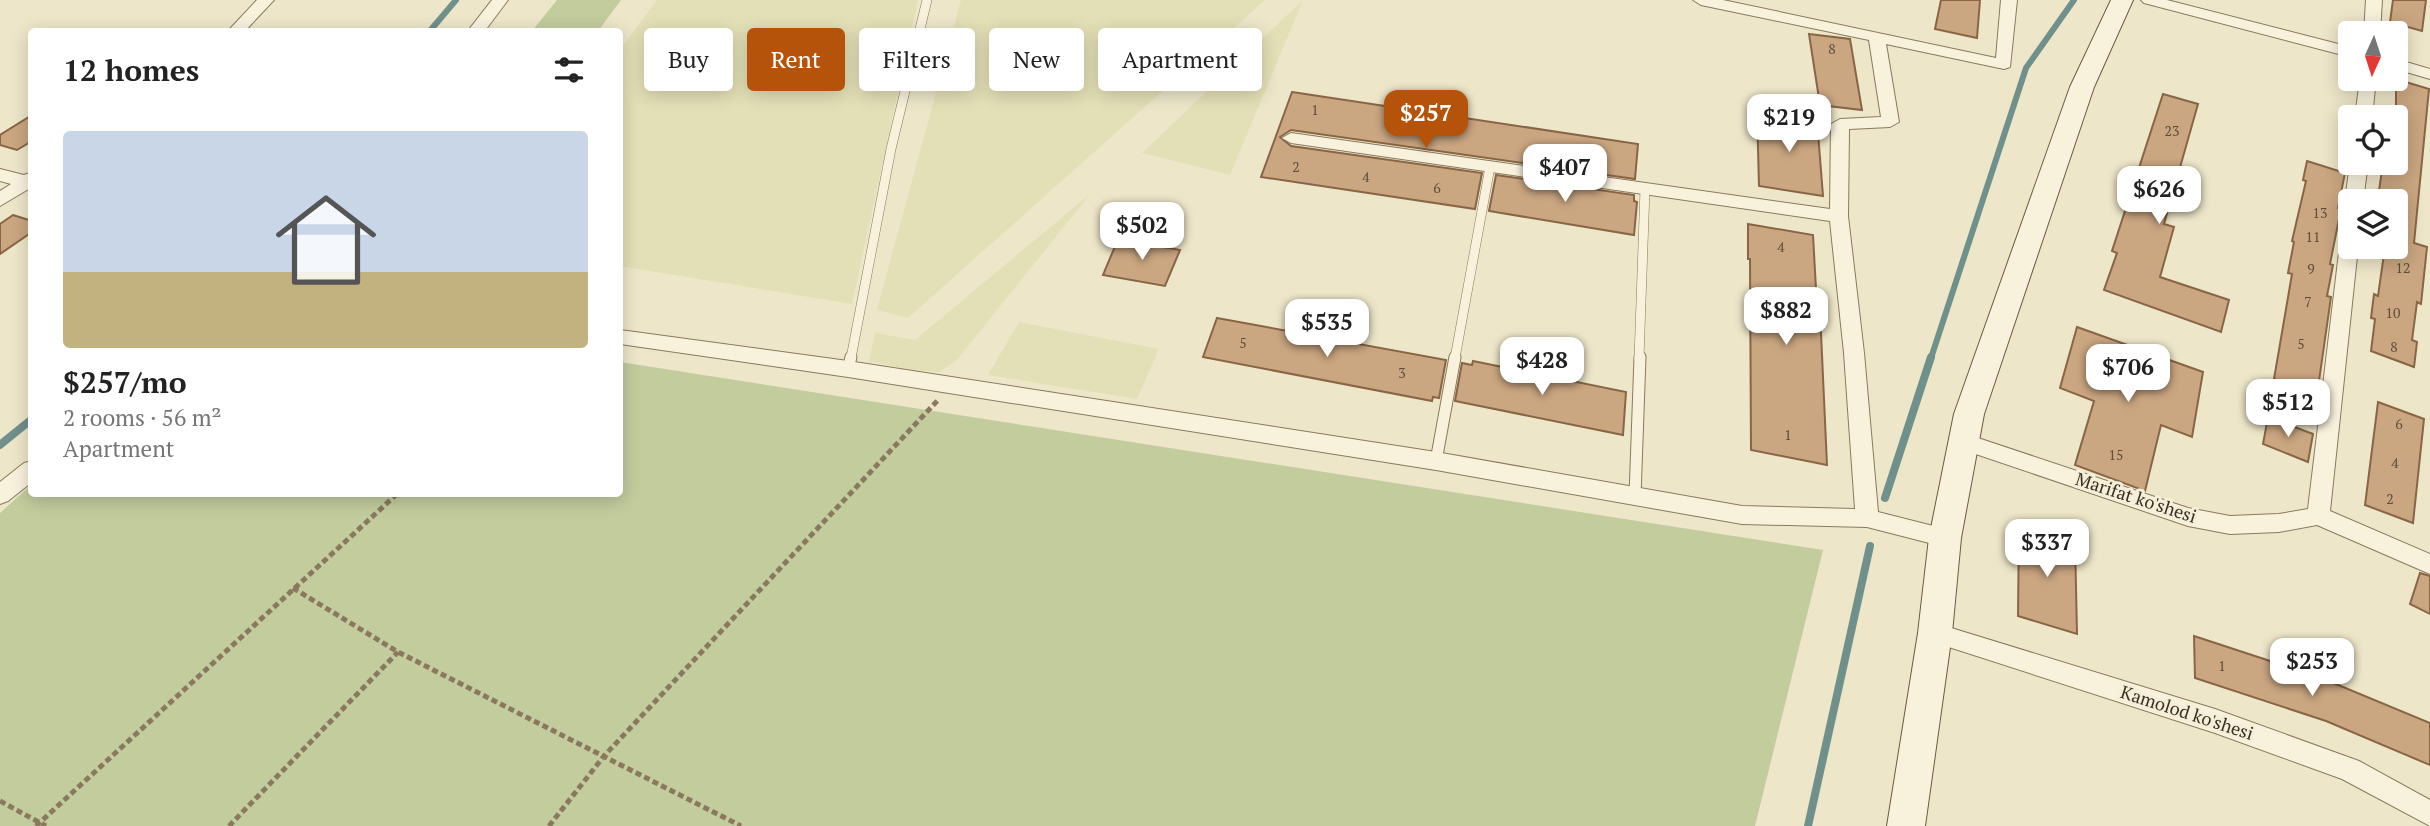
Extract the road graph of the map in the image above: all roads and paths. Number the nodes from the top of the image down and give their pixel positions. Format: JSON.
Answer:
{"nodes":[{"id":1,"x":266,"y":0,"type":"edge"},
{"id":2,"x":500,"y":0,"type":"edge"},
{"id":3,"x":927,"y":0,"type":"edge"},
{"id":4,"x":1701,"y":0,"type":"edge"},
{"id":5,"x":2009,"y":0,"type":"edge"},
{"id":6,"x":2122,"y":0,"type":"edge"},
{"id":7,"x":2149,"y":0,"type":"edge"},
{"id":8,"x":2374,"y":0,"type":"edge"},
{"id":9,"x":2373,"y":21,"type":"edge"},
{"id":10,"x":238,"y":28,"type":"edge"},
{"id":11,"x":478,"y":28,"type":"edge"},
{"id":12,"x":1877,"y":37,"type":"junction"},
{"id":13,"x":2338,"y":49,"type":"edge"},
{"id":14,"x":2408,"y":68,"type":"edge"},
{"id":15,"x":2430,"y":74,"type":"edge"},
{"id":16,"x":1291,"y":138,"type":"dead end"},
{"id":17,"x":1490,"y":167,"type":"junction"},
{"id":18,"x":0,"y":175,"type":"edge"},
{"id":19,"x":28,"y":180,"type":"edge"},
{"id":20,"x":28,"y":181,"type":"edge"},
{"id":21,"x":1645,"y":189,"type":"junction"},
{"id":22,"x":0,"y":200,"type":"edge"},
{"id":23,"x":1839,"y":216,"type":"junction"},
{"id":24,"x":2347,"y":259,"type":"edge"},
{"id":25,"x":623,"y":337,"type":"edge"},
{"id":26,"x":848,"y":369,"type":"junction"},
{"id":27,"x":950,"y":387,"type":"junction"},
{"id":28,"x":1964,"y":441,"type":"junction"},
{"id":29,"x":1436,"y":461,"type":"junction"},
{"id":30,"x":28,"y":472,"type":"edge"},
{"id":31,"x":0,"y":495,"type":"edge"},
{"id":32,"x":1635,"y":496,"type":"junction"},
{"id":33,"x":394,"y":497,"type":"edge"},
{"id":34,"x":2318,"y":516,"type":"junction"},
{"id":35,"x":1867,"y":518,"type":"junction"},
{"id":36,"x":1945,"y":538,"type":"junction"},
{"id":37,"x":2430,"y":564,"type":"edge"},
{"id":38,"x":293,"y":588,"type":"junction"},
{"id":39,"x":1935,"y":633,"type":"junction"},
{"id":40,"x":398,"y":652,"type":"junction"},
{"id":41,"x":604,"y":756,"type":"junction"},
{"id":42,"x":0,"y":801,"type":"edge"},
{"id":43,"x":2430,"y":814,"type":"edge"},
{"id":44,"x":41,"y":825,"type":"edge"},
{"id":45,"x":229,"y":826,"type":"edge"},
{"id":46,"x":549,"y":826,"type":"edge"},
{"id":47,"x":741,"y":826,"type":"edge"},
{"id":48,"x":1906,"y":826,"type":"edge"}],
"edges":[{"from":1,"to":10,"type":"street"},
{"from":2,"to":11,"type":"street"},
{"from":3,"to":26,"type":"lane"},
{"from":4,"to":12,"type":"street"},
{"from":5,"to":12,"type":"street"},
{"from":6,"to":28,"type":"street"},
{"from":7,"to":13,"type":"street"},
{"from":8,"to":9,"type":"street"},
{"from":12,"to":23,"type":"street"},
{"from":14,"to":15,"type":"street"},
{"from":16,"to":17,"type":"street"},
{"from":17,"to":21,"type":"street"},
{"from":17,"to":29,"type":"lane"},
{"from":18,"to":19,"type":"street"},
{"from":20,"to":22,"type":"street"},
{"from":21,"to":23,"type":"street"},
{"from":21,"to":32,"type":"lane"},
{"from":23,"to":35,"type":"street"},
{"from":24,"to":34,"type":"street"},
{"from":25,"to":26,"type":"street"},
{"from":26,"to":27,"type":"street"},
{"from":27,"to":29,"type":"street"},
{"from":27,"to":41,"type":"path"},
{"from":28,"to":34,"type":"street","name":"Marifat ko'shesi"},
{"from":28,"to":36,"type":"street"},
{"from":29,"to":32,"type":"street"},
{"from":30,"to":31,"type":"street"},
{"from":32,"to":35,"type":"street"},
{"from":33,"to":38,"type":"path"},
{"from":34,"to":37,"type":"street"},
{"from":35,"to":36,"type":"street"},
{"from":36,"to":39,"type":"street"},
{"from":38,"to":40,"type":"path"},
{"from":38,"to":44,"type":"path"},
{"from":39,"to":43,"type":"street","name":"Kamolod ko'shesi"},
{"from":39,"to":48,"type":"street"},
{"from":40,"to":41,"type":"path"},
{"from":40,"to":45,"type":"path"},
{"from":41,"to":46,"type":"path"},
{"from":41,"to":47,"type":"path"},
{"from":42,"to":44,"type":"path"}]}
